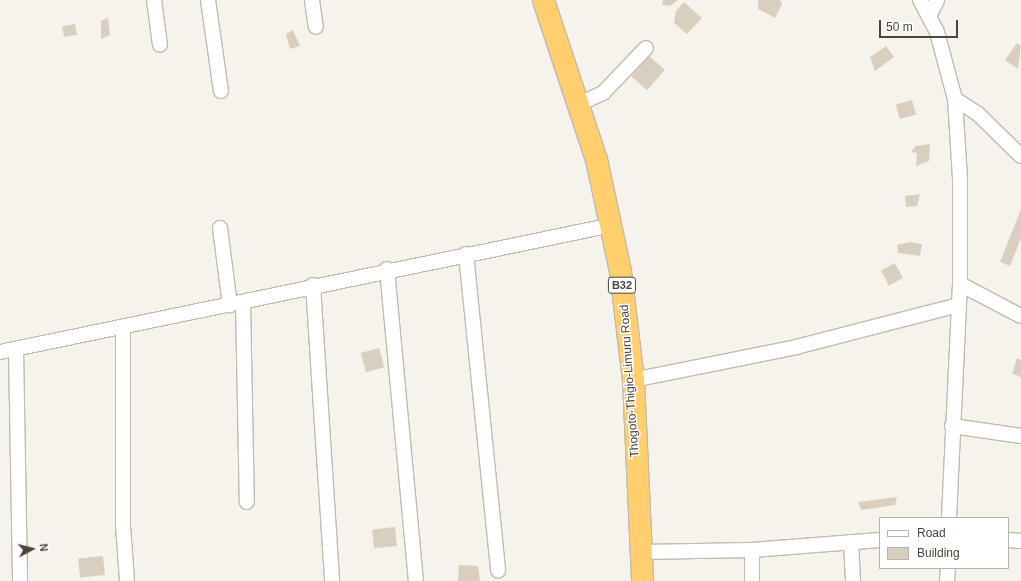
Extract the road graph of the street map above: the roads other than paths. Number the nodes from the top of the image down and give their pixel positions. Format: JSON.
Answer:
{"nodes":[{"id":1,"x":154,"y":0,"type":"edge"},
{"id":2,"x":208,"y":0,"type":"edge"},
{"id":3,"x":312,"y":0,"type":"edge"},
{"id":4,"x":543,"y":0,"type":"edge"},
{"id":5,"x":920,"y":0,"type":"edge"},
{"id":6,"x":936,"y":0,"type":"edge"},
{"id":7,"x":930,"y":14,"type":"junction"},
{"id":8,"x":316,"y":27,"type":"dead end"},
{"id":9,"x":160,"y":45,"type":"dead end"},
{"id":10,"x":646,"y":48,"type":"dead end"},
{"id":11,"x":221,"y":91,"type":"dead end"},
{"id":12,"x":956,"y":99,"type":"junction"},
{"id":13,"x":577,"y":105,"type":"junction"},
{"id":14,"x":1021,"y":156,"type":"edge"},
{"id":15,"x":612,"y":225,"type":"junction"},
{"id":16,"x":220,"y":228,"type":"dead end"},
{"id":17,"x":466,"y":254,"type":"junction"},
{"id":18,"x":387,"y":269,"type":"junction"},
{"id":19,"x":960,"y":284,"type":"junction"},
{"id":20,"x":313,"y":285,"type":"junction"},
{"id":21,"x":236,"y":304,"type":"junction"},
{"id":22,"x":958,"y":305,"type":"junction"},
{"id":23,"x":1021,"y":316,"type":"edge"},
{"id":24,"x":123,"y":327,"type":"junction"},
{"id":25,"x":16,"y":349,"type":"junction"},
{"id":26,"x":0,"y":352,"type":"edge"},
{"id":27,"x":633,"y":380,"type":"junction"},
{"id":28,"x":952,"y":426,"type":"junction"},
{"id":29,"x":1021,"y":436,"type":"edge"},
{"id":30,"x":246,"y":502,"type":"dead end"},
{"id":31,"x":948,"y":517,"type":"edge"},
{"id":32,"x":879,"y":540,"type":"edge"},
{"id":33,"x":1009,"y":540,"type":"edge"},
{"id":34,"x":1021,"y":541,"type":"edge"},
{"id":35,"x":851,"y":542,"type":"junction"},
{"id":36,"x":752,"y":550,"type":"junction"},
{"id":37,"x":641,"y":552,"type":"junction"},
{"id":38,"x":948,"y":569,"type":"edge"},
{"id":39,"x":498,"y":570,"type":"dead end"},
{"id":40,"x":20,"y":581,"type":"edge"},
{"id":41,"x":127,"y":581,"type":"edge"},
{"id":42,"x":332,"y":581,"type":"edge"},
{"id":43,"x":416,"y":581,"type":"edge"},
{"id":44,"x":642,"y":581,"type":"edge"},
{"id":45,"x":752,"y":581,"type":"edge"},
{"id":46,"x":853,"y":581,"type":"edge"},
{"id":47,"x":947,"y":581,"type":"edge"}],
"edges":[{"from":1,"to":9,"type":"street"},
{"from":2,"to":11,"type":"street"},
{"from":3,"to":8,"type":"street"},
{"from":4,"to":13,"type":"highway","name":"Thogoto-Thigio-Limuru Road","number":"B32"},
{"from":5,"to":7,"type":"street"},
{"from":6,"to":7,"type":"street"},
{"from":7,"to":12,"type":"street"},
{"from":10,"to":13,"type":"street"},
{"from":12,"to":14,"type":"street"},
{"from":12,"to":19,"type":"street"},
{"from":13,"to":15,"type":"highway","name":"Thogoto-Thigio-Limuru Road","number":"B32"},
{"from":15,"to":17,"type":"street"},
{"from":15,"to":27,"type":"highway","name":"Thogoto-Thigio-Limuru Road","number":"B32"},
{"from":16,"to":21,"type":"street"},
{"from":17,"to":18,"type":"street"},
{"from":17,"to":39,"type":"street"},
{"from":18,"to":20,"type":"street"},
{"from":18,"to":43,"type":"street"},
{"from":19,"to":22,"type":"street"},
{"from":19,"to":23,"type":"street"},
{"from":20,"to":21,"type":"street"},
{"from":20,"to":42,"type":"street"},
{"from":21,"to":24,"type":"street"},
{"from":21,"to":30,"type":"street"},
{"from":22,"to":27,"type":"street"},
{"from":22,"to":28,"type":"street"},
{"from":24,"to":25,"type":"street"},
{"from":24,"to":41,"type":"street"},
{"from":25,"to":26,"type":"street"},
{"from":25,"to":40,"type":"street"},
{"from":27,"to":37,"type":"highway","name":"Thogoto-Thigio-Limuru Road","number":"B32"},
{"from":28,"to":29,"type":"street"},
{"from":28,"to":31,"type":"street"},
{"from":32,"to":35,"type":"street"},
{"from":33,"to":34,"type":"street"},
{"from":35,"to":36,"type":"street"},
{"from":35,"to":46,"type":"street"},
{"from":36,"to":37,"type":"street"},
{"from":36,"to":45,"type":"street"},
{"from":37,"to":44,"type":"highway","name":"Thogoto-Thigio-Limuru Road","number":"B32"},
{"from":38,"to":47,"type":"street"}]}
